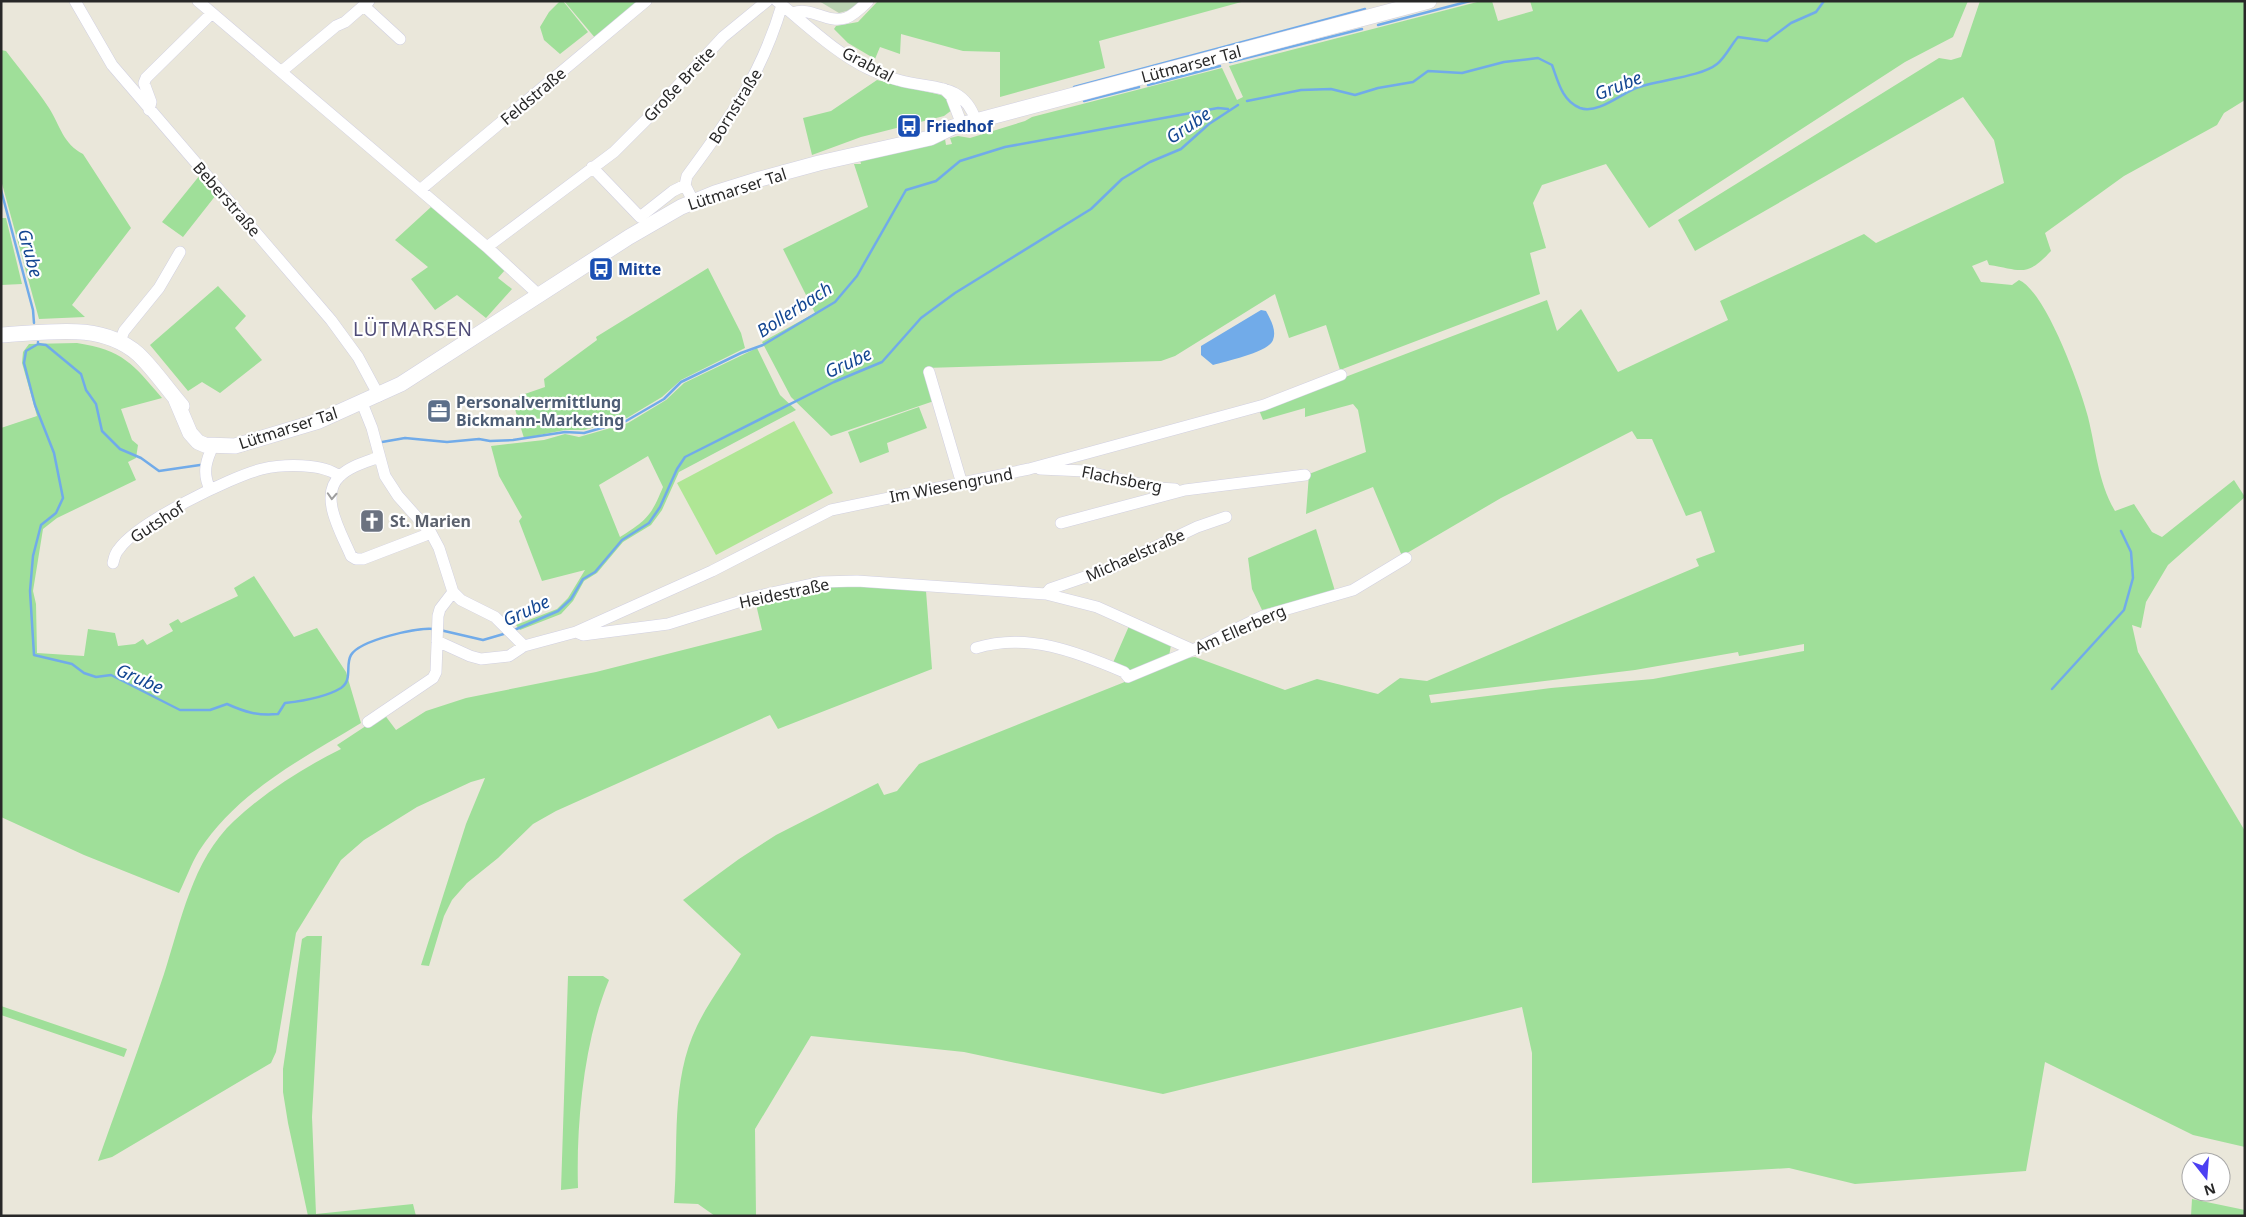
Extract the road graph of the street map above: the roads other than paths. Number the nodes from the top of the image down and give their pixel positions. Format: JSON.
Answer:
{"nodes":[{"id":1,"x":76,"y":1,"type":"edge"},
{"id":2,"x":198,"y":1,"type":"edge"},
{"id":3,"x":646,"y":1,"type":"edge"},
{"id":4,"x":767,"y":1,"type":"edge"},
{"id":5,"x":868,"y":1,"type":"edge"},
{"id":6,"x":1429,"y":1,"type":"edge"},
{"id":7,"x":779,"y":3,"type":"edge"},
{"id":8,"x":367,"y":4,"type":"edge"},
{"id":9,"x":212,"y":13,"type":"junction"},
{"id":10,"x":793,"y":13,"type":"junction"},
{"id":11,"x":400,"y":39,"type":"dead end"},
{"id":12,"x":282,"y":71,"type":"junction"},
{"id":13,"x":149,"y":110,"type":"junction"},
{"id":14,"x":964,"y":125,"type":"junction"},
{"id":15,"x":592,"y":167,"type":"junction"},
{"id":16,"x":685,"y":185,"type":"junction"},
{"id":17,"x":420,"y":190,"type":"junction"},
{"id":18,"x":694,"y":201,"type":"junction"},
{"id":19,"x":487,"y":247,"type":"junction"},
{"id":20,"x":180,"y":252,"type":"dead end"},
{"id":21,"x":153,"y":296,"type":"junction"},
{"id":22,"x":540,"y":296,"type":"junction"},
{"id":23,"x":162,"y":304,"type":"dead end"},
{"id":24,"x":1,"y":335,"type":"edge"},
{"id":25,"x":120,"y":341,"type":"junction"},
{"id":26,"x":929,"y":372,"type":"dead end"},
{"id":27,"x":1341,"y":375,"type":"dead end"},
{"id":28,"x":379,"y":396,"type":"junction"},
{"id":29,"x":362,"y":403,"type":"junction"},
{"id":30,"x":214,"y":444,"type":"junction"},
{"id":31,"x":379,"y":457,"type":"junction"},
{"id":32,"x":1028,"y":469,"type":"junction"},
{"id":33,"x":1305,"y":475,"type":"dead end"},
{"id":34,"x":339,"y":476,"type":"junction"},
{"id":35,"x":962,"y":484,"type":"junction"},
{"id":36,"x":210,"y":489,"type":"junction"},
{"id":37,"x":1185,"y":490,"type":"junction"},
{"id":38,"x":1226,"y":517,"type":"dead end"},
{"id":39,"x":1061,"y":523,"type":"dead end"},
{"id":40,"x":431,"y":533,"type":"junction"},
{"id":41,"x":1406,"y":558,"type":"dead end"},
{"id":42,"x":113,"y":563,"type":"dead end"},
{"id":43,"x":453,"y":592,"type":"junction"},
{"id":44,"x":1046,"y":594,"type":"junction"},
{"id":45,"x":438,"y":632,"type":"junction"},
{"id":46,"x":576,"y":632,"type":"junction"},
{"id":47,"x":521,"y":641,"type":"junction"},
{"id":48,"x":976,"y":648,"type":"dead end"},
{"id":49,"x":1193,"y":650,"type":"junction"},
{"id":50,"x":368,"y":722,"type":"dead end"}],
"edges":[{"from":1,"to":13,"type":"street","name":"Beberstraße"},
{"from":2,"to":9,"type":"street"},
{"from":3,"to":17,"type":"street","name":"Feldstraße"},
{"from":4,"to":15,"type":"street","name":"Große Breite"},
{"from":5,"to":10,"type":"street"},
{"from":6,"to":14,"type":"main road","name":"Lütmarser Tal"},
{"from":7,"to":10,"type":"street","name":"Grabtal"},
{"from":7,"to":16,"type":"street","name":"Bornstraße"},
{"from":8,"to":11,"type":"street"},
{"from":8,"to":12,"type":"street"},
{"from":9,"to":12,"type":"street"},
{"from":9,"to":13,"type":"street"},
{"from":10,"to":14,"type":"street","name":"Grabtal"},
{"from":12,"to":17,"type":"street"},
{"from":13,"to":28,"type":"street","name":"Beberstraße"},
{"from":14,"to":18,"type":"main road","name":"Lütmarser Tal"},
{"from":15,"to":16,"type":"street"},
{"from":15,"to":19,"type":"street","name":"Große Breite"},
{"from":16,"to":18,"type":"street"},
{"from":17,"to":19,"type":"street"},
{"from":18,"to":22,"type":"main road","name":"Lütmarser Tal"},
{"from":19,"to":22,"type":"street"},
{"from":20,"to":21,"type":"street"},
{"from":21,"to":23,"type":"street"},
{"from":21,"to":25,"type":"street"},
{"from":22,"to":28,"type":"main road","name":"Lütmarser Tal"},
{"from":24,"to":25,"type":"main road","name":"Lütmarser Tal"},
{"from":25,"to":30,"type":"main road","name":"Lütmarser Tal"},
{"from":26,"to":35,"type":"street"},
{"from":27,"to":32,"type":"street","name":"Im Wiesengrund"},
{"from":28,"to":29,"type":"main road","name":"Lütmarser Tal"},
{"from":29,"to":30,"type":"main road","name":"Lütmarser Tal"},
{"from":29,"to":31,"type":"street"},
{"from":30,"to":36,"type":"street"},
{"from":31,"to":34,"type":"street"},
{"from":31,"to":40,"type":"street"},
{"from":32,"to":35,"type":"street","name":"Im Wiesengrund"},
{"from":32,"to":37,"type":"street","name":"Flachsberg"},
{"from":33,"to":37,"type":"street","name":"Flachsberg"},
{"from":34,"to":36,"type":"street","name":"Gutshof"},
{"from":34,"to":40,"type":"street","one_way":true},
{"from":35,"to":46,"type":"street","name":"Im Wiesengrund"},
{"from":36,"to":42,"type":"street","name":"Gutshof"},
{"from":37,"to":39,"type":"street","name":"Flachsberg"},
{"from":38,"to":44,"type":"street","name":"Michaelstraße"},
{"from":40,"to":43,"type":"street"},
{"from":41,"to":49,"type":"street","name":"Am Ellerberg"},
{"from":43,"to":45,"type":"street"},
{"from":43,"to":47,"type":"street"},
{"from":44,"to":46,"type":"street","name":"Heidestraße"},
{"from":44,"to":49,"type":"street","name":"Heidestraße"},
{"from":45,"to":47,"type":"street","name":"Heidestraße"},
{"from":45,"to":50,"type":"street"},
{"from":46,"to":47,"type":"street","name":"Heidestraße"},
{"from":48,"to":49,"type":"street","name":"Am Ellerberg"}]}
